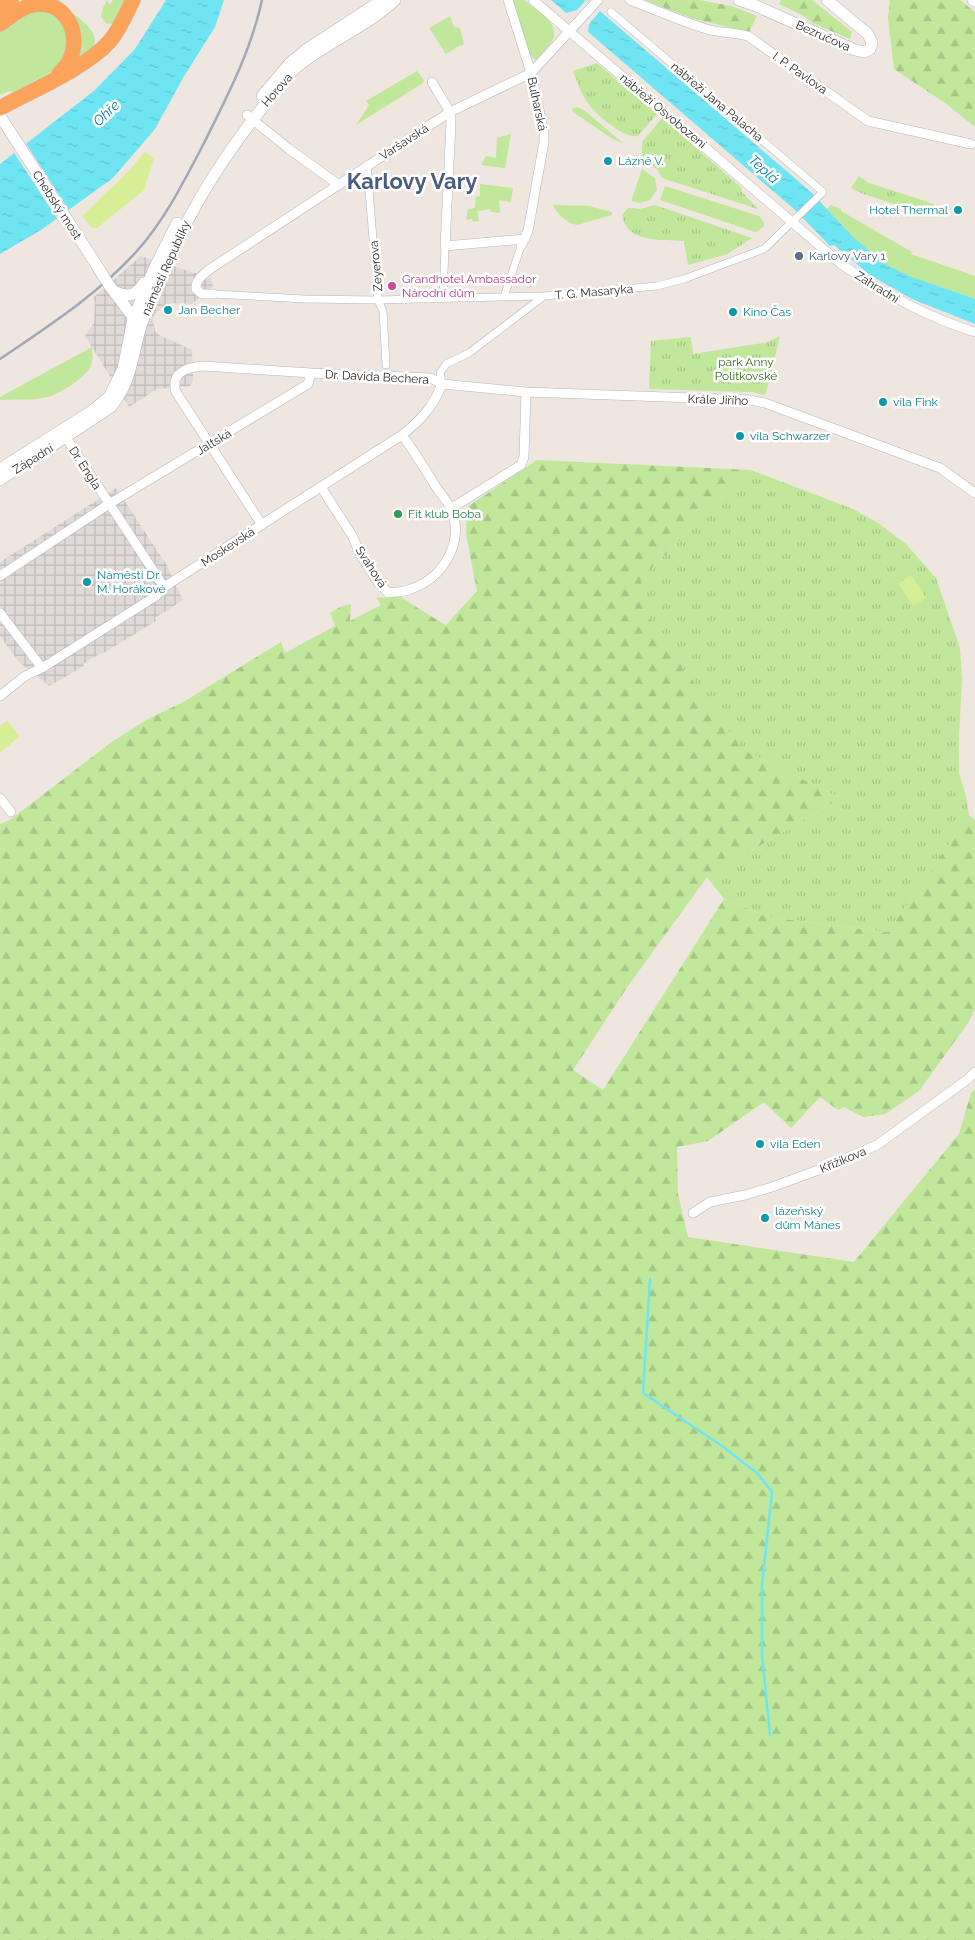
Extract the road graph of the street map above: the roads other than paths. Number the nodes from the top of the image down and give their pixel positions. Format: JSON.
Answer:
{"nodes":[{"id":1,"x":11,"y":0,"type":"edge"},
{"id":2,"x":133,"y":0,"type":"edge"},
{"id":3,"x":382,"y":0,"type":"edge"},
{"id":4,"x":395,"y":0,"type":"edge"},
{"id":5,"x":508,"y":0,"type":"edge"},
{"id":6,"x":534,"y":0,"type":"edge"},
{"id":7,"x":630,"y":0,"type":"edge"},
{"id":8,"x":739,"y":0,"type":"edge"},
{"id":9,"x":827,"y":0,"type":"edge"},
{"id":10,"x":596,"y":2,"type":"edge"},
{"id":11,"x":0,"y":12,"type":"edge"},
{"id":12,"x":610,"y":12,"type":"dead end"},
{"id":13,"x":0,"y":24,"type":"edge"},
{"id":14,"x":570,"y":32,"type":"junction"},
{"id":15,"x":531,"y":73,"type":"junction"},
{"id":16,"x":55,"y":78,"type":"junction"},
{"id":17,"x":432,"y":82,"type":"dead end"},
{"id":18,"x":0,"y":108,"type":"edge"},
{"id":19,"x":450,"y":112,"type":"junction"},
{"id":20,"x":0,"y":116,"type":"edge"},
{"id":21,"x":250,"y":118,"type":"junction"},
{"id":22,"x":971,"y":144,"type":"dead end"},
{"id":23,"x":367,"y":166,"type":"junction"},
{"id":24,"x":339,"y":185,"type":"junction"},
{"id":25,"x":823,"y":192,"type":"joint"},
{"id":26,"x":188,"y":210,"type":"junction"},
{"id":27,"x":792,"y":222,"type":"junction"},
{"id":28,"x":523,"y":242,"type":"junction"},
{"id":29,"x":446,"y":246,"type":"junction"},
{"id":30,"x":210,"y":269,"type":"joint"},
{"id":31,"x":153,"y":271,"type":"junction"},
{"id":32,"x":113,"y":288,"type":"junction"},
{"id":33,"x":213,"y":294,"type":"joint"},
{"id":34,"x":544,"y":296,"type":"junction"},
{"id":35,"x":504,"y":297,"type":"junction"},
{"id":36,"x":443,"y":299,"type":"junction"},
{"id":37,"x":378,"y":300,"type":"junction"},
{"id":38,"x":137,"y":322,"type":"junction"},
{"id":39,"x":975,"y":332,"type":"edge"},
{"id":40,"x":386,"y":365,"type":"dead end"},
{"id":41,"x":311,"y":374,"type":"junction"},
{"id":42,"x":442,"y":384,"type":"junction"},
{"id":43,"x":526,"y":392,"type":"junction"},
{"id":44,"x":64,"y":434,"type":"junction"},
{"id":45,"x":402,"y":435,"type":"junction"},
{"id":46,"x":209,"y":445,"type":"junction"},
{"id":47,"x":0,"y":469,"type":"edge"},
{"id":48,"x":0,"y":480,"type":"edge"},
{"id":49,"x":321,"y":487,"type":"junction"},
{"id":50,"x":975,"y":493,"type":"edge"},
{"id":51,"x":109,"y":504,"type":"junction"},
{"id":52,"x":450,"y":509,"type":"junction"},
{"id":53,"x":262,"y":525,"type":"junction"},
{"id":54,"x":0,"y":576,"type":"edge"},
{"id":55,"x":164,"y":587,"type":"junction"},
{"id":56,"x":2,"y":615,"type":"edge"},
{"id":57,"x":42,"y":668,"type":"junction"},
{"id":58,"x":0,"y":696,"type":"edge"},
{"id":59,"x":0,"y":798,"type":"edge"},
{"id":60,"x":11,"y":812,"type":"dead end"},
{"id":61,"x":975,"y":1072,"type":"edge"},
{"id":62,"x":693,"y":1213,"type":"dead end"}],
"edges":[{"from":1,"to":11,"type":"highway"},
{"from":2,"to":16,"type":"highway"},
{"from":3,"to":21,"type":"street","name":"Horova"},
{"from":4,"to":21,"type":"street","name":"Horova"},
{"from":5,"to":15,"type":"street","name":"Bulharská"},
{"from":6,"to":14,"type":"street","name":"nábřeží Osvobození"},
{"from":7,"to":22,"type":"street","name":"I. P. Pavlova"},
{"from":8,"to":9,"type":"street","name":"Bezručova"},
{"from":10,"to":14,"type":"street","name":"Varšavská"},
{"from":12,"to":25,"type":"street","name":"nábřeží Jana Palacha"},
{"from":13,"to":16,"type":"highway"},
{"from":14,"to":15,"type":"street","name":"Varšavská"},
{"from":14,"to":27,"type":"street","name":"nábřeží Osvobození"},
{"from":15,"to":19,"type":"street","name":"Varšavská"},
{"from":15,"to":28,"type":"street","name":"Bulharská"},
{"from":16,"to":18,"type":"highway"},
{"from":17,"to":19,"type":"street"},
{"from":19,"to":23,"type":"street","name":"Varšavská"},
{"from":19,"to":29,"type":"street"},
{"from":20,"to":32,"type":"street","name":"Chebský most","bridge":true},
{"from":21,"to":24,"type":"street"},
{"from":21,"to":26,"type":"street","name":"Horova"},
{"from":23,"to":24,"type":"street","name":"Varšavská"},
{"from":23,"to":37,"type":"street","name":"Zeyerova"},
{"from":24,"to":30,"type":"street","name":"Varšavská"},
{"from":25,"to":27,"type":"street","name":"T. G. Masaryka"},
{"from":26,"to":31,"type":"street","name":"náměstí Republiky"},
{"from":26,"to":38,"type":"street","name":"náměstí Republiky"},
{"from":27,"to":34,"type":"street","name":"T. G. Masaryka"},
{"from":27,"to":39,"type":"street","name":"Zahradní"},
{"from":28,"to":29,"type":"street"},
{"from":28,"to":35,"type":"street","name":"Bulharská"},
{"from":29,"to":36,"type":"street"},
{"from":30,"to":33,"type":"street","name":"T. G. Masaryka"},
{"from":31,"to":32,"type":"street"},
{"from":31,"to":38,"type":"street","name":"náměstí Republiky"},
{"from":32,"to":38,"type":"street","name":"Chebský most"},
{"from":33,"to":37,"type":"street","name":"T. G. Masaryka"},
{"from":34,"to":35,"type":"street","name":"T. G. Masaryka"},
{"from":34,"to":42,"type":"street","name":"Dr. Davida Bechera"},
{"from":35,"to":36,"type":"street","name":"T. G. Masaryka"},
{"from":36,"to":37,"type":"street","name":"T. G. Masaryka"},
{"from":37,"to":40,"type":"street","name":"Zeyerova"},
{"from":38,"to":44,"type":"street","name":"náměstí Republiky"},
{"from":41,"to":42,"type":"street","name":"Dr. Davida Bechera"},
{"from":41,"to":46,"type":"street","name":"Jaltská"},
{"from":41,"to":46,"type":"street","name":"Dr. Davida Bechera"},
{"from":42,"to":43,"type":"street","name":"Krále Jiřího"},
{"from":42,"to":45,"type":"street","name":"Moskevská"},
{"from":43,"to":50,"type":"street","name":"Krále Jiřího"},
{"from":43,"to":52,"type":"street"},
{"from":44,"to":47,"type":"street","name":"Západní"},
{"from":44,"to":48,"type":"street","name":"Západní"},
{"from":44,"to":51,"type":"street","name":"Dr. Engla"},
{"from":45,"to":49,"type":"street","name":"Moskevská"},
{"from":45,"to":52,"type":"street","name":"Svahová"},
{"from":46,"to":51,"type":"street","name":"Jaltská"},
{"from":46,"to":53,"type":"street"},
{"from":49,"to":52,"type":"street","name":"Svahová"},
{"from":49,"to":53,"type":"street","name":"Moskevská"},
{"from":51,"to":54,"type":"street"},
{"from":51,"to":55,"type":"street"},
{"from":53,"to":55,"type":"street","name":"Moskevská"},
{"from":55,"to":57,"type":"street","name":"Moskevská"},
{"from":56,"to":57,"type":"street"},
{"from":57,"to":58,"type":"street","name":"Moskevská"},
{"from":59,"to":60,"type":"street"},
{"from":61,"to":62,"type":"street","name":"Křižíkova"}]}
